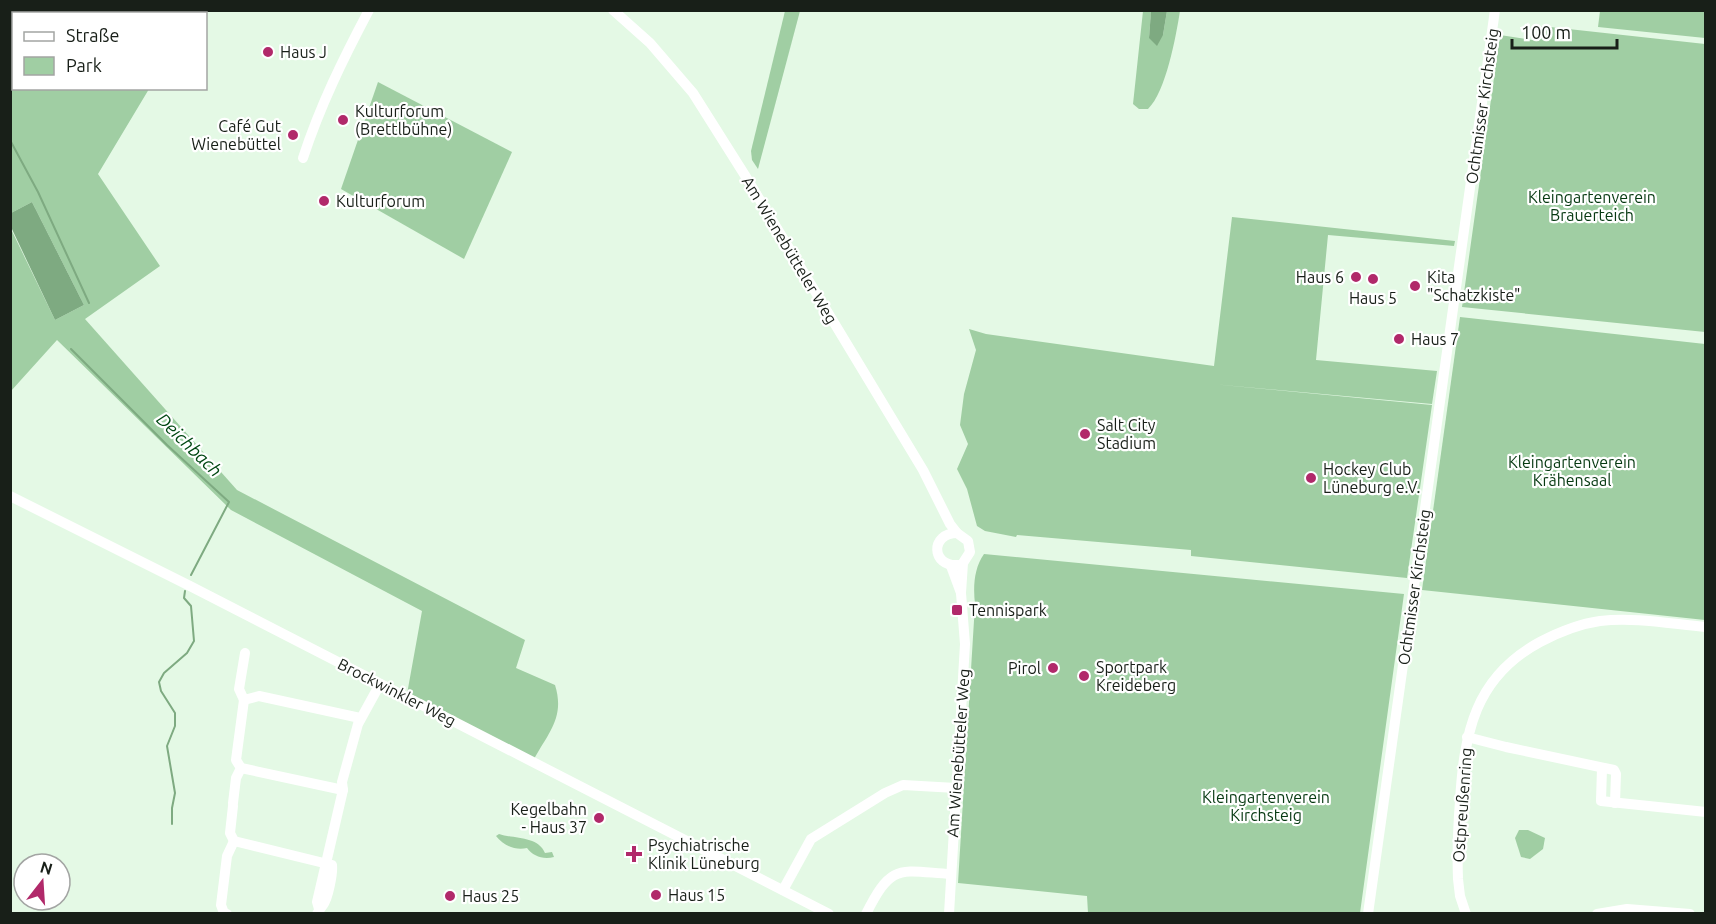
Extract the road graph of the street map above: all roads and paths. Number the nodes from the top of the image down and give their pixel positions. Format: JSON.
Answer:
{"nodes":[{"id":1,"x":369,"y":10,"type":"edge"},
{"id":2,"x":613,"y":10,"type":"edge"},
{"id":3,"x":1496,"y":10,"type":"edge"},
{"id":4,"x":303,"y":158,"type":"dead end"},
{"id":5,"x":10,"y":496,"type":"edge"},
{"id":6,"x":941,"y":508,"type":"junction"},
{"id":7,"x":957,"y":533,"type":"junction"},
{"id":8,"x":944,"y":536,"type":"junction"},
{"id":9,"x":963,"y":563,"type":"junction"},
{"id":10,"x":951,"y":566,"type":"junction"},
{"id":11,"x":961,"y":593,"type":"junction"},
{"id":12,"x":1706,"y":627,"type":"edge"},
{"id":13,"x":245,"y":653,"type":"dead end"},
{"id":14,"x":380,"y":684,"type":"junction"},
{"id":15,"x":244,"y":700,"type":"junction"},
{"id":16,"x":360,"y":718,"type":"junction"},
{"id":17,"x":1467,"y":737,"type":"junction"},
{"id":18,"x":241,"y":768,"type":"junction"},
{"id":19,"x":956,"y":788,"type":"junction"},
{"id":20,"x":343,"y":790,"type":"junction"},
{"id":21,"x":1706,"y":812,"type":"edge"},
{"id":22,"x":234,"y":841,"type":"junction"},
{"id":23,"x":326,"y":862,"type":"junction"},
{"id":24,"x":951,"y":874,"type":"junction"},
{"id":25,"x":783,"y":890,"type":"junction"},
{"id":26,"x":318,"y":911,"type":"edge"},
{"id":27,"x":225,"y":913,"type":"edge"},
{"id":28,"x":829,"y":914,"type":"edge"},
{"id":29,"x":866,"y":914,"type":"edge"},
{"id":30,"x":949,"y":914,"type":"edge"},
{"id":31,"x":1368,"y":914,"type":"edge"},
{"id":32,"x":1466,"y":914,"type":"edge"},
{"id":33,"x":1597,"y":914,"type":"edge"},
{"id":34,"x":1690,"y":914,"type":"edge"}],
"edges":[{"from":1,"to":4,"type":"street"},
{"from":2,"to":6,"type":"street","name":"Am Wienebütteler Weg"},
{"from":3,"to":31,"type":"street","name":"Ochtmisser Kirchsteig"},
{"from":5,"to":14,"type":"street","name":"Brockwinkler Weg"},
{"from":6,"to":7,"type":"street","name":"Am Wienebütteler Weg"},
{"from":6,"to":8,"type":"street","name":"Am Wienebütteler Weg"},
{"from":7,"to":8,"type":"street"},
{"from":7,"to":9,"type":"street","name":"Am Wienebütteler Weg"},
{"from":8,"to":10,"type":"street","name":"Am Wienebütteler Weg"},
{"from":9,"to":10,"type":"street"},
{"from":9,"to":11,"type":"street","name":"Am Wienebütteler Weg"},
{"from":10,"to":11,"type":"street","name":"Am Wienebütteler Weg"},
{"from":11,"to":19,"type":"street","name":"Am Wienebütteler Weg"},
{"from":12,"to":17,"type":"street","name":"Ostpreußenring"},
{"from":13,"to":15,"type":"street"},
{"from":14,"to":16,"type":"street"},
{"from":14,"to":25,"type":"street","name":"Brockwinkler Weg"},
{"from":15,"to":16,"type":"street"},
{"from":15,"to":18,"type":"street"},
{"from":16,"to":20,"type":"street"},
{"from":17,"to":21,"type":"street"},
{"from":17,"to":32,"type":"street","name":"Ostpreußenring"},
{"from":18,"to":20,"type":"street"},
{"from":18,"to":22,"type":"street"},
{"from":19,"to":24,"type":"street","name":"Am Wienebütteler Weg"},
{"from":19,"to":25,"type":"street"},
{"from":20,"to":23,"type":"street"},
{"from":22,"to":23,"type":"street"},
{"from":22,"to":27,"type":"street"},
{"from":23,"to":26,"type":"street"},
{"from":24,"to":29,"type":"street"},
{"from":24,"to":30,"type":"street","name":"Am Wienebütteler Weg"},
{"from":25,"to":28,"type":"street","name":"Brockwinkler Weg"},
{"from":33,"to":34,"type":"street"}]}
